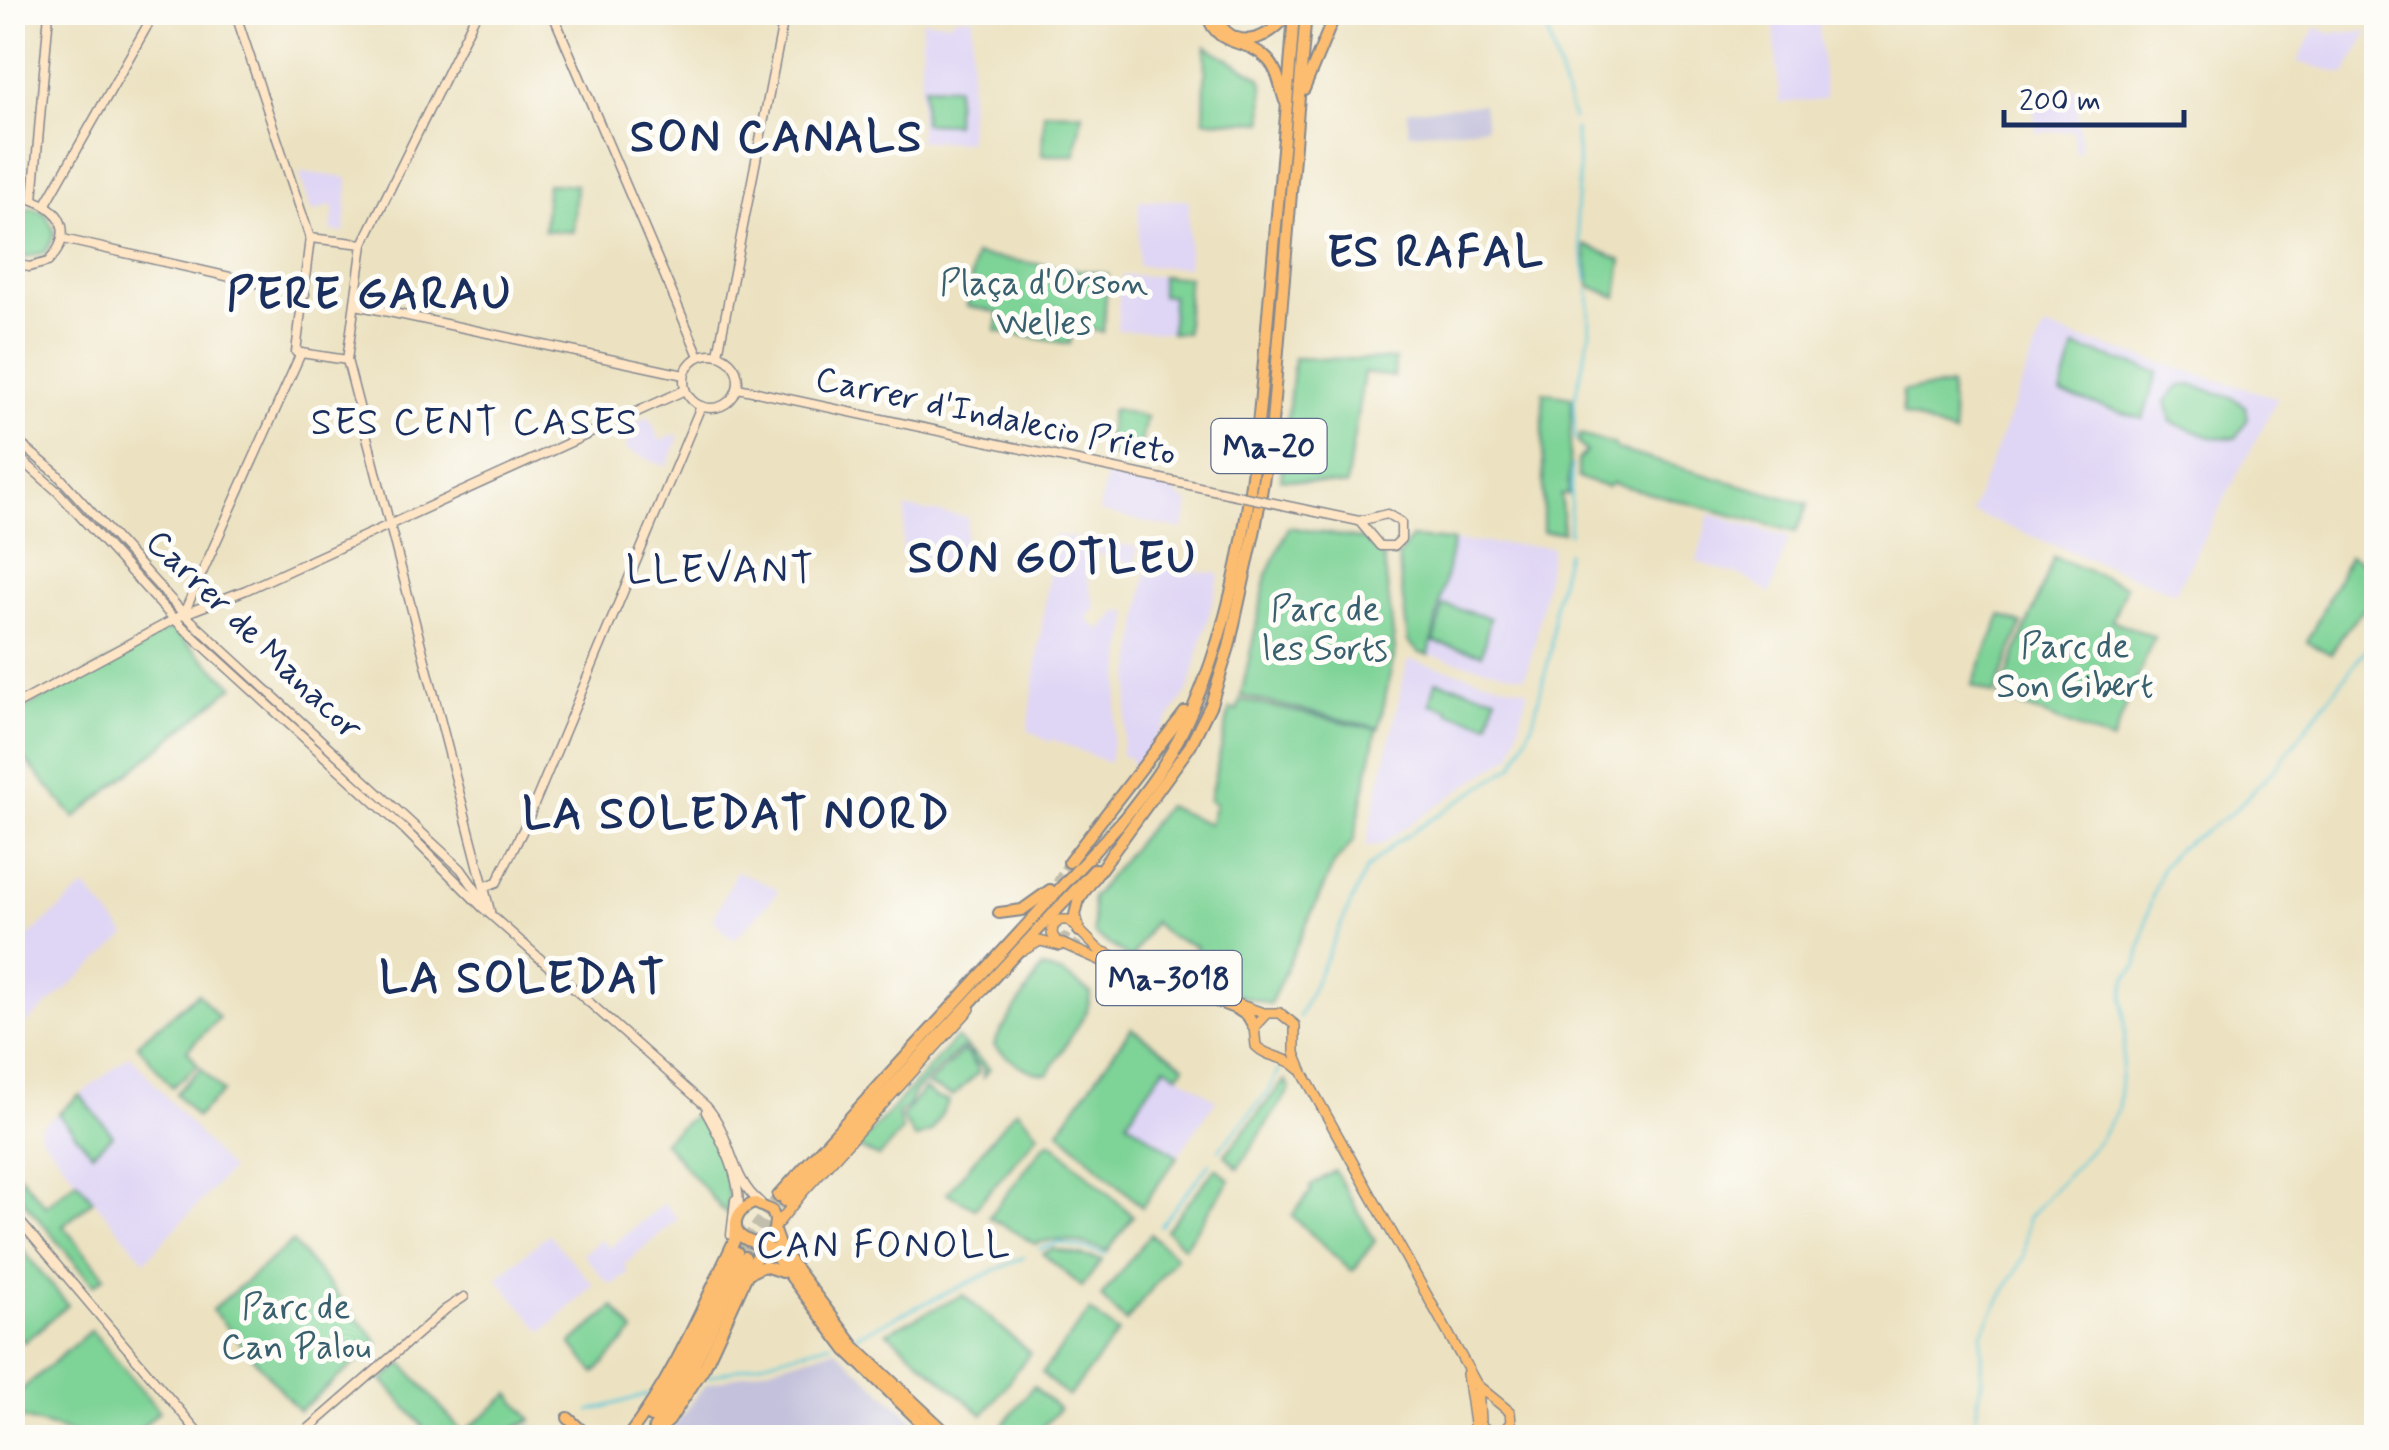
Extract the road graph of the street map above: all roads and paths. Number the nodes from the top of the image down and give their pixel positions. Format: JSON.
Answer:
{"nodes":[{"id":1,"x":49,"y":12,"type":"edge"},
{"id":2,"x":154,"y":12,"type":"edge"},
{"id":3,"x":235,"y":12,"type":"edge"},
{"id":4,"x":477,"y":12,"type":"edge"},
{"id":5,"x":552,"y":12,"type":"edge"},
{"id":6,"x":1210,"y":12,"type":"edge"},
{"id":7,"x":1292,"y":12,"type":"edge"},
{"id":8,"x":1306,"y":12,"type":"edge"},
{"id":9,"x":1336,"y":12,"type":"edge"},
{"id":10,"x":785,"y":14,"type":"edge"},
{"id":11,"x":1300,"y":100,"type":"junction"},
{"id":12,"x":1286,"y":107,"type":"junction"},
{"id":13,"x":46,"y":204,"type":"junction"},
{"id":14,"x":310,"y":238,"type":"junction"},
{"id":15,"x":63,"y":239,"type":"junction"},
{"id":16,"x":363,"y":244,"type":"junction"},
{"id":17,"x":13,"y":263,"type":"edge"},
{"id":18,"x":305,"y":294,"type":"junction"},
{"id":19,"x":356,"y":305,"type":"junction"},
{"id":20,"x":301,"y":353,"type":"junction"},
{"id":21,"x":718,"y":354,"type":"junction"},
{"id":22,"x":699,"y":356,"type":"junction"},
{"id":23,"x":348,"y":360,"type":"junction"},
{"id":24,"x":684,"y":376,"type":"junction"},
{"id":25,"x":738,"y":388,"type":"junction"},
{"id":26,"x":685,"y":390,"type":"junction"},
{"id":27,"x":702,"y":406,"type":"junction"},
{"id":28,"x":12,"y":437,"type":"edge"},
{"id":29,"x":12,"y":450,"type":"edge"},
{"id":30,"x":1374,"y":520,"type":"junction"},
{"id":31,"x":1359,"y":521,"type":"junction"},
{"id":32,"x":389,"y":526,"type":"junction"},
{"id":33,"x":1370,"y":532,"type":"junction"},
{"id":34,"x":184,"y":614,"type":"junction"},
{"id":35,"x":174,"y":619,"type":"junction"},
{"id":36,"x":1208,"y":672,"type":"junction"},
{"id":37,"x":267,"y":702,"type":"junction"},
{"id":38,"x":12,"y":707,"type":"edge"},
{"id":39,"x":304,"y":722,"type":"junction"},
{"id":40,"x":1108,"y":856,"type":"junction"},
{"id":41,"x":1069,"y":862,"type":"tunnel mouth"},
{"id":42,"x":477,"y":863,"type":"junction"},
{"id":43,"x":1082,"y":863,"type":"junction"},
{"id":44,"x":460,"y":874,"type":"junction"},
{"id":45,"x":497,"y":882,"type":"junction"},
{"id":46,"x":1058,"y":884,"type":"junction"},
{"id":47,"x":484,"y":887,"type":"junction"},
{"id":48,"x":1074,"y":890,"type":"junction"},
{"id":49,"x":487,"y":906,"type":"junction"},
{"id":50,"x":999,"y":914,"type":"dead end"},
{"id":51,"x":1078,"y":930,"type":"junction"},
{"id":52,"x":1025,"y":948,"type":"junction"},
{"id":53,"x":1131,"y":971,"type":"junction"},
{"id":54,"x":956,"y":992,"type":"dead end"},
{"id":55,"x":1267,"y":1014,"type":"junction"},
{"id":56,"x":1253,"y":1031,"type":"junction"},
{"id":57,"x":1296,"y":1041,"type":"junction"},
{"id":58,"x":1277,"y":1056,"type":"junction"},
{"id":59,"x":1304,"y":1075,"type":"junction"},
{"id":60,"x":694,"y":1096,"type":"junction"},
{"id":61,"x":736,"y":1190,"type":"junction"},
{"id":62,"x":764,"y":1205,"type":"junction"},
{"id":63,"x":12,"y":1212,"type":"edge"},
{"id":64,"x":737,"y":1220,"type":"junction"},
{"id":65,"x":767,"y":1236,"type":"junction"},
{"id":66,"x":737,"y":1254,"type":"junction"},
{"id":67,"x":746,"y":1275,"type":"junction"},
{"id":68,"x":790,"y":1277,"type":"junction"},
{"id":69,"x":464,"y":1298,"type":"dead end"},
{"id":70,"x":1465,"y":1362,"type":"junction"},
{"id":71,"x":1478,"y":1386,"type":"junction"},
{"id":72,"x":1496,"y":1402,"type":"junction"},
{"id":73,"x":1481,"y":1411,"type":"junction"},
{"id":74,"x":1511,"y":1418,"type":"junction"},
{"id":75,"x":1488,"y":1434,"type":"edge"},
{"id":76,"x":1531,"y":1437,"type":"edge"},
{"id":77,"x":203,"y":1438,"type":"edge"},
{"id":78,"x":298,"y":1438,"type":"edge"},
{"id":79,"x":581,"y":1438,"type":"edge"},
{"id":80,"x":590,"y":1438,"type":"edge"},
{"id":81,"x":631,"y":1438,"type":"edge"},
{"id":82,"x":648,"y":1438,"type":"edge"},
{"id":83,"x":937,"y":1438,"type":"edge"},
{"id":84,"x":952,"y":1438,"type":"edge"}],
"edges":[{"from":1,"to":13,"type":"street"},
{"from":2,"to":13,"type":"street"},
{"from":3,"to":14,"type":"street"},
{"from":4,"to":16,"type":"street"},
{"from":5,"to":22,"type":"street"},
{"from":6,"to":7,"type":"highway"},
{"from":6,"to":12,"type":"highway"},
{"from":7,"to":12,"type":"highway","number":"Ma-20"},
{"from":8,"to":11,"type":"highway","number":"Ma-20"},
{"from":9,"to":11,"type":"highway"},
{"from":10,"to":21,"type":"street"},
{"from":11,"to":40,"type":"highway","number":"Ma-20"},
{"from":12,"to":36,"type":"highway","number":"Ma-20"},
{"from":13,"to":15,"type":"street"},
{"from":14,"to":16,"type":"street"},
{"from":14,"to":18,"type":"street"},
{"from":15,"to":17,"type":"street"},
{"from":15,"to":18,"type":"street"},
{"from":16,"to":19,"type":"street"},
{"from":18,"to":20,"type":"street"},
{"from":19,"to":23,"type":"street"},
{"from":19,"to":24,"type":"street"},
{"from":20,"to":23,"type":"street"},
{"from":20,"to":34,"type":"street"},
{"from":21,"to":22,"type":"street"},
{"from":21,"to":25,"type":"street"},
{"from":22,"to":24,"type":"street"},
{"from":23,"to":32,"type":"street"},
{"from":24,"to":26,"type":"street"},
{"from":25,"to":27,"type":"street"},
{"from":25,"to":31,"type":"street","name":"Carrer d'Indalecio Prieto","bridge":true},
{"from":26,"to":27,"type":"street"},
{"from":26,"to":32,"type":"street"},
{"from":27,"to":45,"type":"street"},
{"from":28,"to":34,"type":"street","name":"Carrer de Manacor"},
{"from":29,"to":35,"type":"street","name":"Carrer de Manacor"},
{"from":30,"to":31,"type":"street","name":"Carrer d'Indalecio Prieto"},
{"from":30,"to":33,"type":"street"},
{"from":30,"to":33,"type":"street"},
{"from":31,"to":33,"type":"street"},
{"from":32,"to":34,"type":"street"},
{"from":32,"to":42,"type":"street"},
{"from":34,"to":35,"type":"street"},
{"from":34,"to":39,"type":"street","name":"Carrer de Manacor"},
{"from":35,"to":37,"type":"street","name":"Carrer de Manacor"},
{"from":35,"to":38,"type":"street"},
{"from":36,"to":41,"type":"highway"},
{"from":36,"to":43,"type":"highway","number":"Ma-20"},
{"from":37,"to":39,"type":"street"},
{"from":37,"to":44,"type":"street","name":"Carrer de Manacor"},
{"from":39,"to":44,"type":"street","name":"Carrer de Manacor"},
{"from":40,"to":48,"type":"highway","number":"Ma-20"},
{"from":40,"to":51,"type":"highway"},
{"from":42,"to":44,"type":"street"},
{"from":42,"to":45,"type":"street"},
{"from":42,"to":47,"type":"street"},
{"from":43,"to":46,"type":"highway"},
{"from":43,"to":48,"type":"highway","number":"Ma-20"},
{"from":44,"to":47,"type":"street"},
{"from":44,"to":49,"type":"street","name":"Carrer de Manacor"},
{"from":44,"to":49,"type":"street","name":"Carrer de Manacor"},
{"from":45,"to":47,"type":"street"},
{"from":45,"to":49,"type":"street"},
{"from":46,"to":50,"type":"highway"},
{"from":46,"to":54,"type":"highway"},
{"from":47,"to":49,"type":"street"},
{"from":48,"to":52,"type":"highway"},
{"from":49,"to":60,"type":"street","name":"Carrer de Manacor"},
{"from":51,"to":53,"type":"main road"},
{"from":51,"to":55,"type":"main road","number":"Ma-3018"},
{"from":52,"to":53,"type":"main road","number":"Ma-3018"},
{"from":52,"to":65,"type":"main road"},
{"from":53,"to":56,"type":"highway"},
{"from":55,"to":56,"type":"main road","number":"Ma-3018"},
{"from":55,"to":57,"type":"main road","number":"Ma-3018"},
{"from":56,"to":58,"type":"main road","number":"Ma-3018"},
{"from":57,"to":58,"type":"main road"},
{"from":57,"to":59,"type":"main road","number":"Ma-3018"},
{"from":58,"to":59,"type":"main road","number":"Ma-3018"},
{"from":59,"to":70,"type":"main road","number":"Ma-3018"},
{"from":60,"to":61,"type":"street","name":"Carrer de Manacor"},
{"from":60,"to":62,"type":"street","name":"Carrer de Manacor"},
{"from":61,"to":64,"type":"street","name":"Carrer de Manacor"},
{"from":61,"to":66,"type":"street"},
{"from":62,"to":64,"type":"highway"},
{"from":62,"to":65,"type":"highway"},
{"from":63,"to":77,"type":"street"},
{"from":64,"to":65,"type":"highway"},
{"from":64,"to":66,"type":"highway"},
{"from":65,"to":67,"type":"highway"},
{"from":65,"to":68,"type":"highway"},
{"from":65,"to":84,"type":"highway"},
{"from":66,"to":81,"type":"highway"},
{"from":66,"to":82,"type":"highway"},
{"from":67,"to":68,"type":"highway"},
{"from":67,"to":82,"type":"highway"},
{"from":68,"to":83,"type":"highway"},
{"from":69,"to":78,"type":"street"},
{"from":70,"to":71,"type":"main road","number":"Ma-3018"},
{"from":70,"to":75,"type":"main road"},
{"from":71,"to":72,"type":"main road","number":"Ma-3018"},
{"from":71,"to":73,"type":"main road","number":"Ma-3018"},
{"from":72,"to":73,"type":"main road"},
{"from":72,"to":74,"type":"main road","number":"Ma-3018"},
{"from":73,"to":75,"type":"main road","number":"Ma-3018"},
{"from":74,"to":75,"type":"main road"},
{"from":74,"to":76,"type":"main road"},
{"from":75,"to":76,"type":"main road"},
{"from":79,"to":80,"type":"highway"}]}
